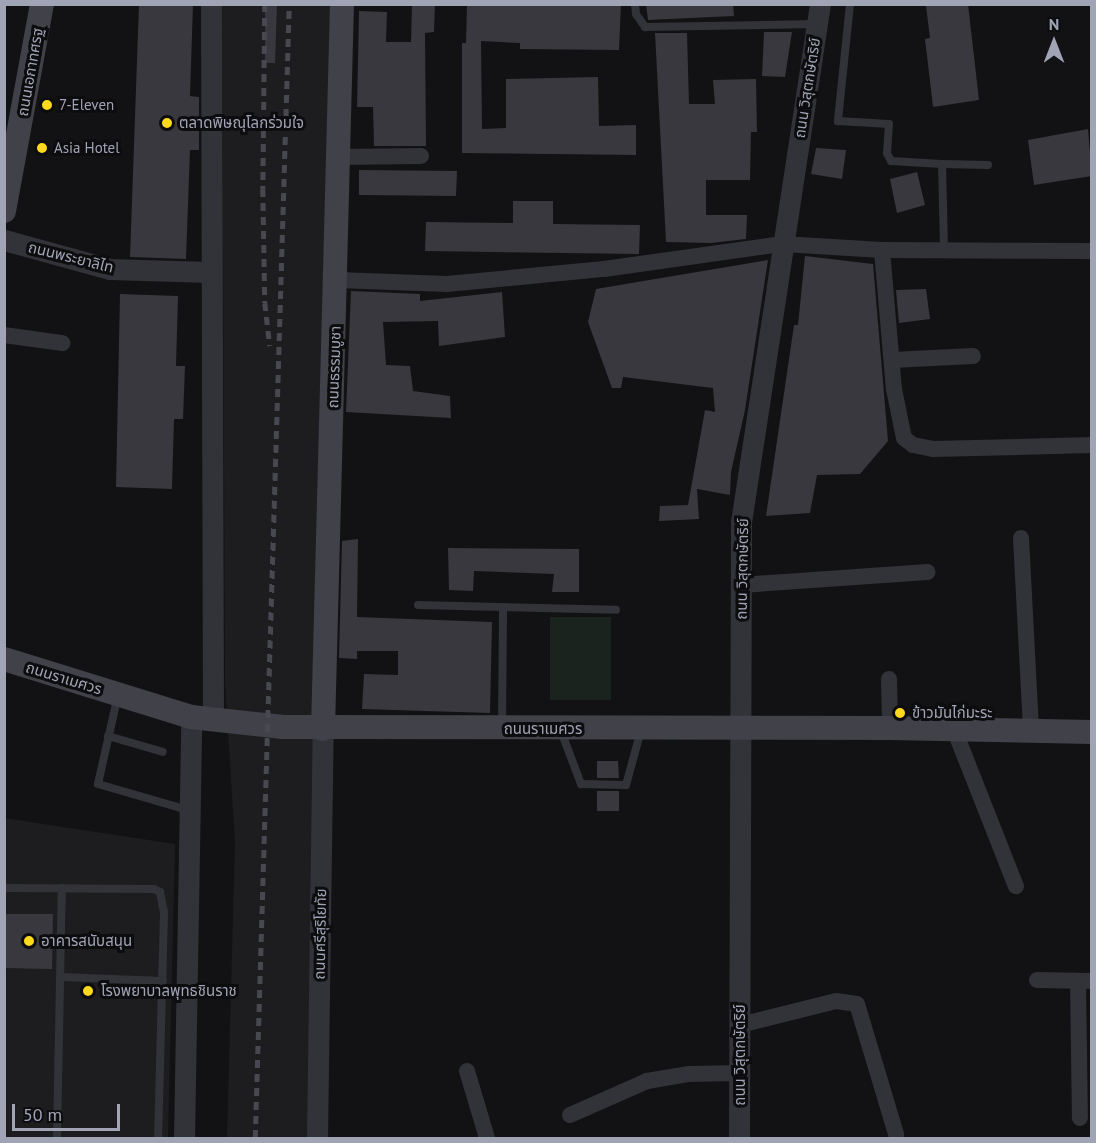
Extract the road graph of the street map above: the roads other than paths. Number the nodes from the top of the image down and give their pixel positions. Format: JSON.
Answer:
{"nodes":[{"id":1,"x":42,"y":4,"type":"edge"},
{"id":2,"x":211,"y":4,"type":"edge"},
{"id":3,"x":342,"y":4,"type":"edge"},
{"id":4,"x":635,"y":4,"type":"edge"},
{"id":5,"x":828,"y":4,"type":"edge"},
{"id":6,"x":850,"y":4,"type":"edge"},
{"id":7,"x":819,"y":11,"type":"edge"},
{"id":8,"x":421,"y":156,"type":"dead end"},
{"id":9,"x":339,"y":157,"type":"junction"},
{"id":10,"x":942,"y":164,"type":"junction"},
{"id":11,"x":988,"y":165,"type":"dead end"},
{"id":12,"x":4,"y":211,"type":"edge"},
{"id":13,"x":4,"y":240,"type":"edge"},
{"id":14,"x":783,"y":244,"type":"junction"},
{"id":15,"x":882,"y":250,"type":"junction"},
{"id":16,"x":944,"y":250,"type":"junction"},
{"id":17,"x":1092,"y":251,"type":"edge"},
{"id":18,"x":209,"y":272,"type":"junction"},
{"id":19,"x":337,"y":280,"type":"junction"},
{"id":20,"x":4,"y":335,"type":"edge"},
{"id":21,"x":62,"y":343,"type":"dead end"},
{"id":22,"x":973,"y":356,"type":"dead end"},
{"id":23,"x":891,"y":360,"type":"junction"},
{"id":24,"x":1092,"y":445,"type":"edge"},
{"id":25,"x":1021,"y":538,"type":"dead end"},
{"id":26,"x":928,"y":572,"type":"dead end"},
{"id":27,"x":741,"y":585,"type":"junction"},
{"id":28,"x":418,"y":605,"type":"dead end"},
{"id":29,"x":503,"y":607,"type":"junction"},
{"id":30,"x":616,"y":610,"type":"dead end"},
{"id":31,"x":4,"y":659,"type":"edge"},
{"id":32,"x":889,"y":679,"type":"dead end"},
{"id":33,"x":118,"y":694,"type":"junction"},
{"id":34,"x":202,"y":719,"type":"junction"},
{"id":35,"x":890,"y":728,"type":"junction"},
{"id":36,"x":323,"y":729,"type":"junction"},
{"id":37,"x":502,"y":729,"type":"junction"},
{"id":38,"x":560,"y":729,"type":"junction"},
{"id":39,"x":954,"y":729,"type":"junction"},
{"id":40,"x":642,"y":730,"type":"junction"},
{"id":41,"x":741,"y":730,"type":"junction"},
{"id":42,"x":1031,"y":730,"type":"junction"},
{"id":43,"x":1092,"y":732,"type":"edge"},
{"id":44,"x":108,"y":736,"type":"junction"},
{"id":45,"x":163,"y":752,"type":"dead end"},
{"id":46,"x":190,"y":811,"type":"junction"},
{"id":47,"x":1016,"y":886,"type":"dead end"},
{"id":48,"x":4,"y":888,"type":"edge"},
{"id":49,"x":62,"y":888,"type":"junction"},
{"id":50,"x":61,"y":977,"type":"junction"},
{"id":51,"x":1037,"y":980,"type":"dead end"},
{"id":52,"x":163,"y":981,"type":"junction"},
{"id":53,"x":1085,"y":981,"type":"edge"},
{"id":54,"x":740,"y":1025,"type":"junction"},
{"id":55,"x":467,"y":1071,"type":"dead end"},
{"id":56,"x":740,"y":1073,"type":"junction"},
{"id":57,"x":570,"y":1115,"type":"dead end"},
{"id":58,"x":1080,"y":1118,"type":"dead end"},
{"id":59,"x":896,"y":1134,"type":"dead end"},
{"id":60,"x":57,"y":1138,"type":"edge"},
{"id":61,"x":158,"y":1138,"type":"edge"},
{"id":62,"x":184,"y":1138,"type":"edge"},
{"id":63,"x":317,"y":1138,"type":"edge"},
{"id":64,"x":488,"y":1138,"type":"edge"},
{"id":65,"x":739,"y":1138,"type":"edge"}],
"edges":[{"from":1,"to":12,"type":"main road","name":"ถนนเอกาทศรฐ"},
{"from":2,"to":18,"type":"street"},
{"from":3,"to":9,"type":"main road","name":"ถนนธรรมบูชา"},
{"from":4,"to":7,"type":"lane"},
{"from":5,"to":7,"type":"street"},
{"from":6,"to":10,"type":"lane"},
{"from":7,"to":14,"type":"street","name":"ถนน วิสุตกษัตริย์"},
{"from":8,"to":9,"type":"street"},
{"from":9,"to":19,"type":"main road","name":"ถนนธรรมบูชา"},
{"from":10,"to":11,"type":"lane"},
{"from":10,"to":16,"type":"lane"},
{"from":13,"to":18,"type":"street","name":"ถนนพระยาลิไท"},
{"from":14,"to":15,"type":"street"},
{"from":14,"to":19,"type":"street"},
{"from":14,"to":27,"type":"street","name":"ถนน วิสุตกษัตริย์"},
{"from":15,"to":16,"type":"street"},
{"from":15,"to":23,"type":"street"},
{"from":16,"to":17,"type":"street"},
{"from":18,"to":34,"type":"street"},
{"from":19,"to":36,"type":"main road","name":"ถนนธรรมบูชา"},
{"from":20,"to":21,"type":"street"},
{"from":22,"to":23,"type":"street"},
{"from":23,"to":24,"type":"street"},
{"from":25,"to":42,"type":"street"},
{"from":26,"to":27,"type":"street"},
{"from":27,"to":41,"type":"street","name":"ถนน วิสุตกษัตริย์"},
{"from":28,"to":29,"type":"lane"},
{"from":29,"to":30,"type":"lane"},
{"from":29,"to":37,"type":"lane"},
{"from":31,"to":33,"type":"main road","name":"ถนนราเมศวร"},
{"from":32,"to":35,"type":"street"},
{"from":33,"to":34,"type":"main road","name":"ถนนราเมศวร"},
{"from":33,"to":44,"type":"lane"},
{"from":34,"to":36,"type":"main road","name":"ถนนราเมศวร"},
{"from":34,"to":46,"type":"street"},
{"from":35,"to":39,"type":"main road","name":"ถนนราเมศวร"},
{"from":35,"to":41,"type":"main road","name":"ถนนราเมศวร"},
{"from":36,"to":37,"type":"main road","name":"ถนนราเมศวร"},
{"from":36,"to":63,"type":"street","name":"ถนนศรีสุริโยทัย"},
{"from":37,"to":38,"type":"main road","name":"ถนนราเมศวร"},
{"from":38,"to":40,"type":"main road","name":"ถนนราเมศวร"},
{"from":38,"to":40,"type":"lane"},
{"from":39,"to":42,"type":"main road","name":"ถนนราเมศวร"},
{"from":39,"to":47,"type":"street"},
{"from":40,"to":41,"type":"main road","name":"ถนนราเมศวร"},
{"from":41,"to":54,"type":"street","name":"ถนน วิสุตกษัตริย์"},
{"from":42,"to":43,"type":"main road","name":"ถนนราเมศวร"},
{"from":44,"to":45,"type":"lane"},
{"from":44,"to":46,"type":"lane"},
{"from":46,"to":62,"type":"street"},
{"from":48,"to":49,"type":"lane"},
{"from":49,"to":50,"type":"lane"},
{"from":49,"to":52,"type":"lane"},
{"from":50,"to":52,"type":"lane"},
{"from":50,"to":60,"type":"lane"},
{"from":51,"to":53,"type":"street"},
{"from":52,"to":61,"type":"lane"},
{"from":53,"to":58,"type":"street"},
{"from":54,"to":56,"type":"street","name":"ถนน วิสุตกษัตริย์"},
{"from":54,"to":59,"type":"street"},
{"from":55,"to":64,"type":"street"},
{"from":56,"to":57,"type":"street"},
{"from":56,"to":65,"type":"street","name":"ถนน วิสุตกษัตริย์"}]}
